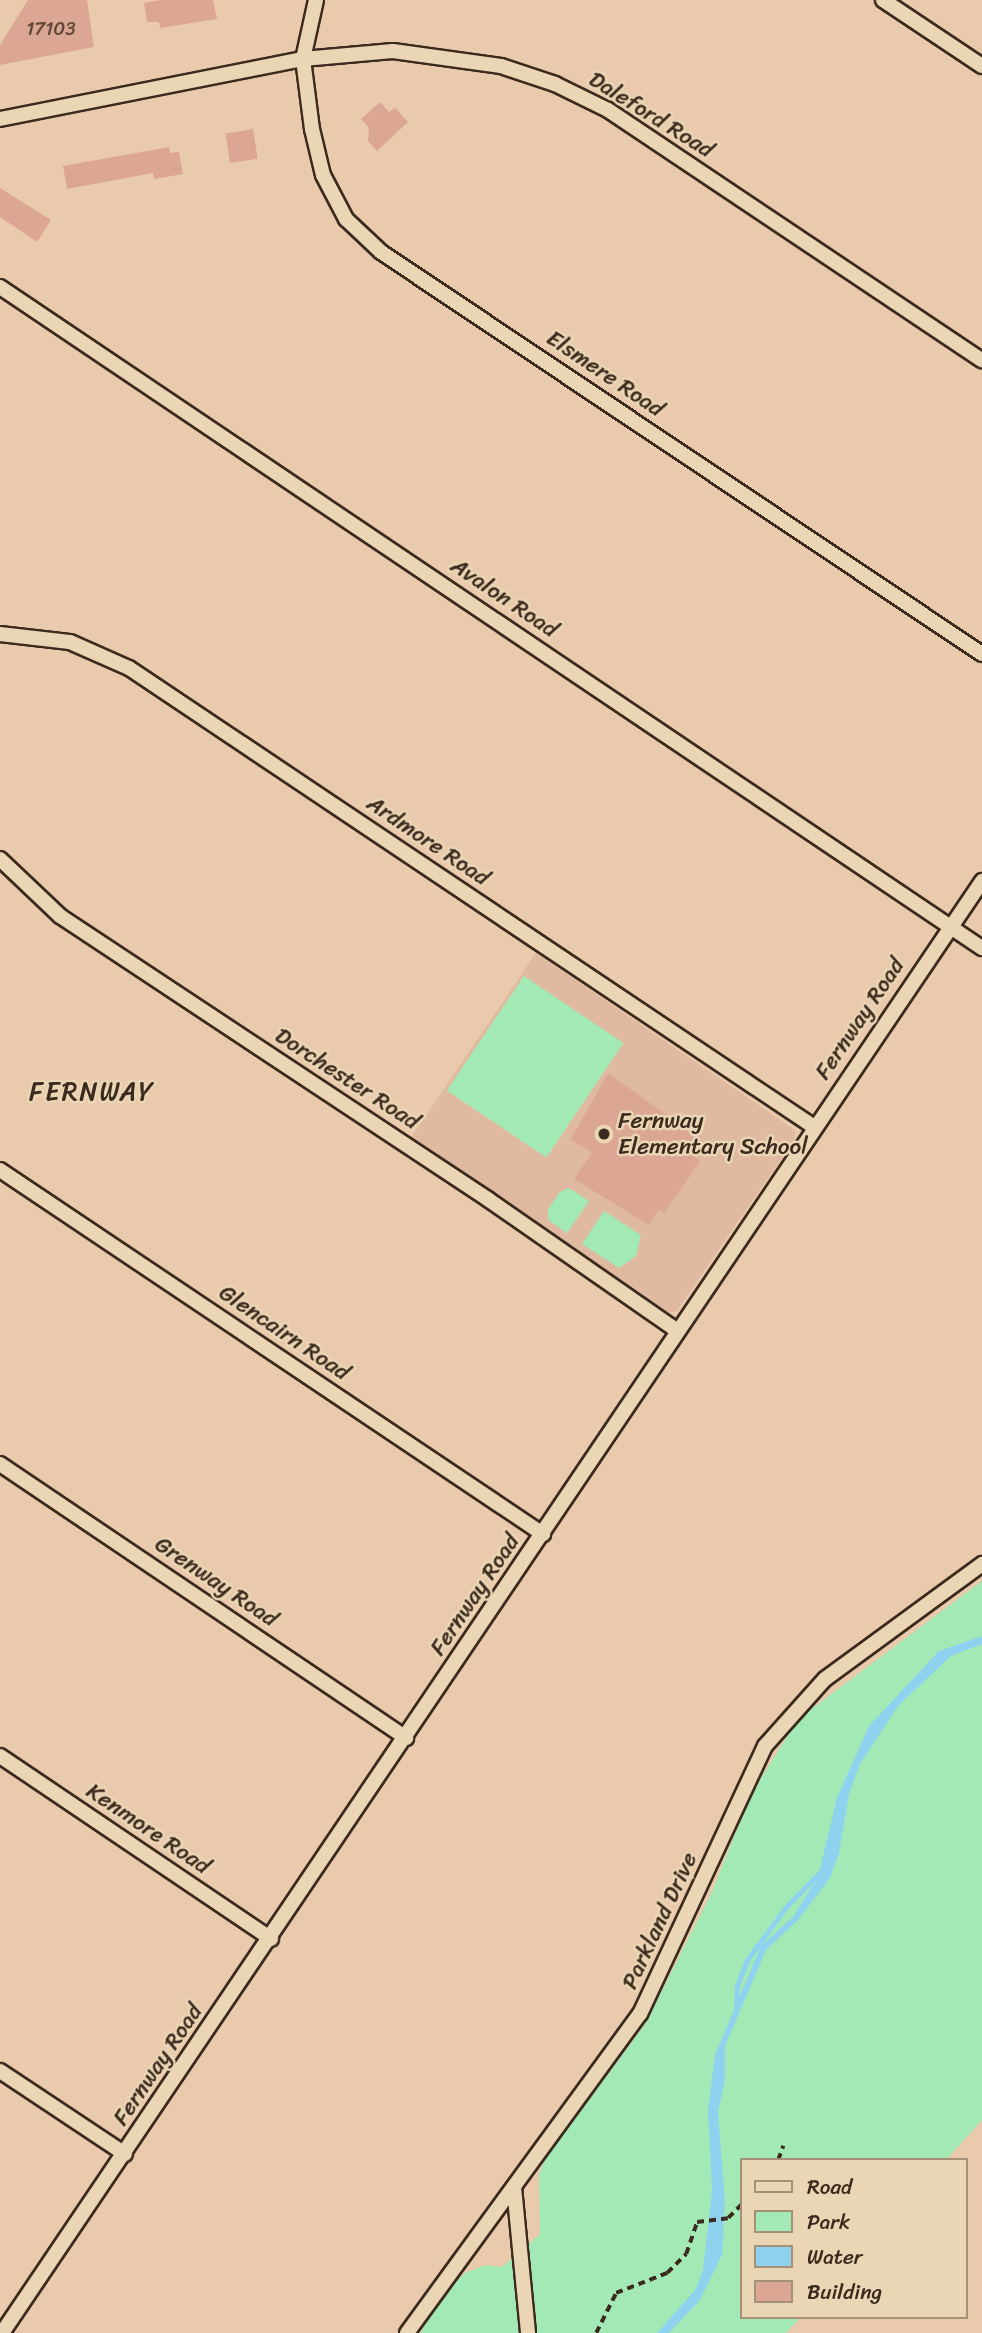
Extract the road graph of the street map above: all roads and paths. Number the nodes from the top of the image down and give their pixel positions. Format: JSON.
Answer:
{"nodes":[{"id":1,"x":316,"y":0,"type":"edge"},
{"id":2,"x":883,"y":0,"type":"edge"},
{"id":3,"x":303,"y":59,"type":"junction"},
{"id":4,"x":982,"y":66,"type":"edge"},
{"id":5,"x":0,"y":120,"type":"edge"},
{"id":6,"x":0,"y":287,"type":"edge"},
{"id":7,"x":982,"y":360,"type":"edge"},
{"id":8,"x":0,"y":634,"type":"edge"},
{"id":9,"x":982,"y":654,"type":"edge"},
{"id":10,"x":0,"y":859,"type":"edge"},
{"id":11,"x":982,"y":881,"type":"edge"},
{"id":12,"x":952,"y":926,"type":"junction"},
{"id":13,"x":982,"y":948,"type":"edge"},
{"id":14,"x":814,"y":1127,"type":"junction"},
{"id":15,"x":0,"y":1170,"type":"edge"},
{"id":16,"x":676,"y":1331,"type":"junction"},
{"id":17,"x":0,"y":1464,"type":"edge"},
{"id":18,"x":544,"y":1534,"type":"junction"},
{"id":19,"x":982,"y":1564,"type":"edge"},
{"id":20,"x":406,"y":1738,"type":"junction"},
{"id":21,"x":0,"y":1756,"type":"edge"},
{"id":22,"x":271,"y":1939,"type":"junction"},
{"id":23,"x":0,"y":2071,"type":"edge"},
{"id":24,"x":783,"y":2146,"type":"dead end"},
{"id":25,"x":125,"y":2154,"type":"junction"},
{"id":26,"x":779,"y":2158,"type":"edge"},
{"id":27,"x":514,"y":2187,"type":"junction"},
{"id":28,"x":740,"y":2206,"type":"edge"},
{"id":29,"x":2,"y":2333,"type":"edge"},
{"id":30,"x":407,"y":2333,"type":"edge"},
{"id":31,"x":528,"y":2333,"type":"edge"},
{"id":32,"x":596,"y":2333,"type":"edge"}],
"edges":[{"from":1,"to":3,"type":"street"},
{"from":2,"to":4,"type":"street"},
{"from":3,"to":5,"type":"street","name":"Daleford Road"},
{"from":3,"to":7,"type":"street","name":"Daleford Road"},
{"from":3,"to":9,"type":"street","name":"Elsmere Road"},
{"from":6,"to":12,"type":"street","name":"Avalon Road"},
{"from":8,"to":14,"type":"street","name":"Ardmore Road"},
{"from":10,"to":16,"type":"street","name":"Dorchester Road"},
{"from":11,"to":12,"type":"street","name":"Fernway Road"},
{"from":12,"to":13,"type":"street","name":"Avalon Road"},
{"from":12,"to":14,"type":"street","name":"Fernway Road"},
{"from":14,"to":16,"type":"street","name":"Fernway Road"},
{"from":15,"to":18,"type":"street","name":"Glencairn Road"},
{"from":16,"to":18,"type":"street","name":"Fernway Road"},
{"from":17,"to":20,"type":"street","name":"Grenway Road"},
{"from":18,"to":20,"type":"street","name":"Fernway Road"},
{"from":19,"to":27,"type":"street","name":"Parkland Drive"},
{"from":20,"to":22,"type":"street","name":"Fernway Road"},
{"from":21,"to":22,"type":"street","name":"Kenmore Road"},
{"from":22,"to":25,"type":"street","name":"Fernway Road"},
{"from":23,"to":25,"type":"street"},
{"from":24,"to":26,"type":"path"},
{"from":25,"to":29,"type":"street","name":"Fernway Road"},
{"from":27,"to":30,"type":"street","name":"Parkland Drive"},
{"from":27,"to":31,"type":"street"},
{"from":28,"to":32,"type":"path"}]}
